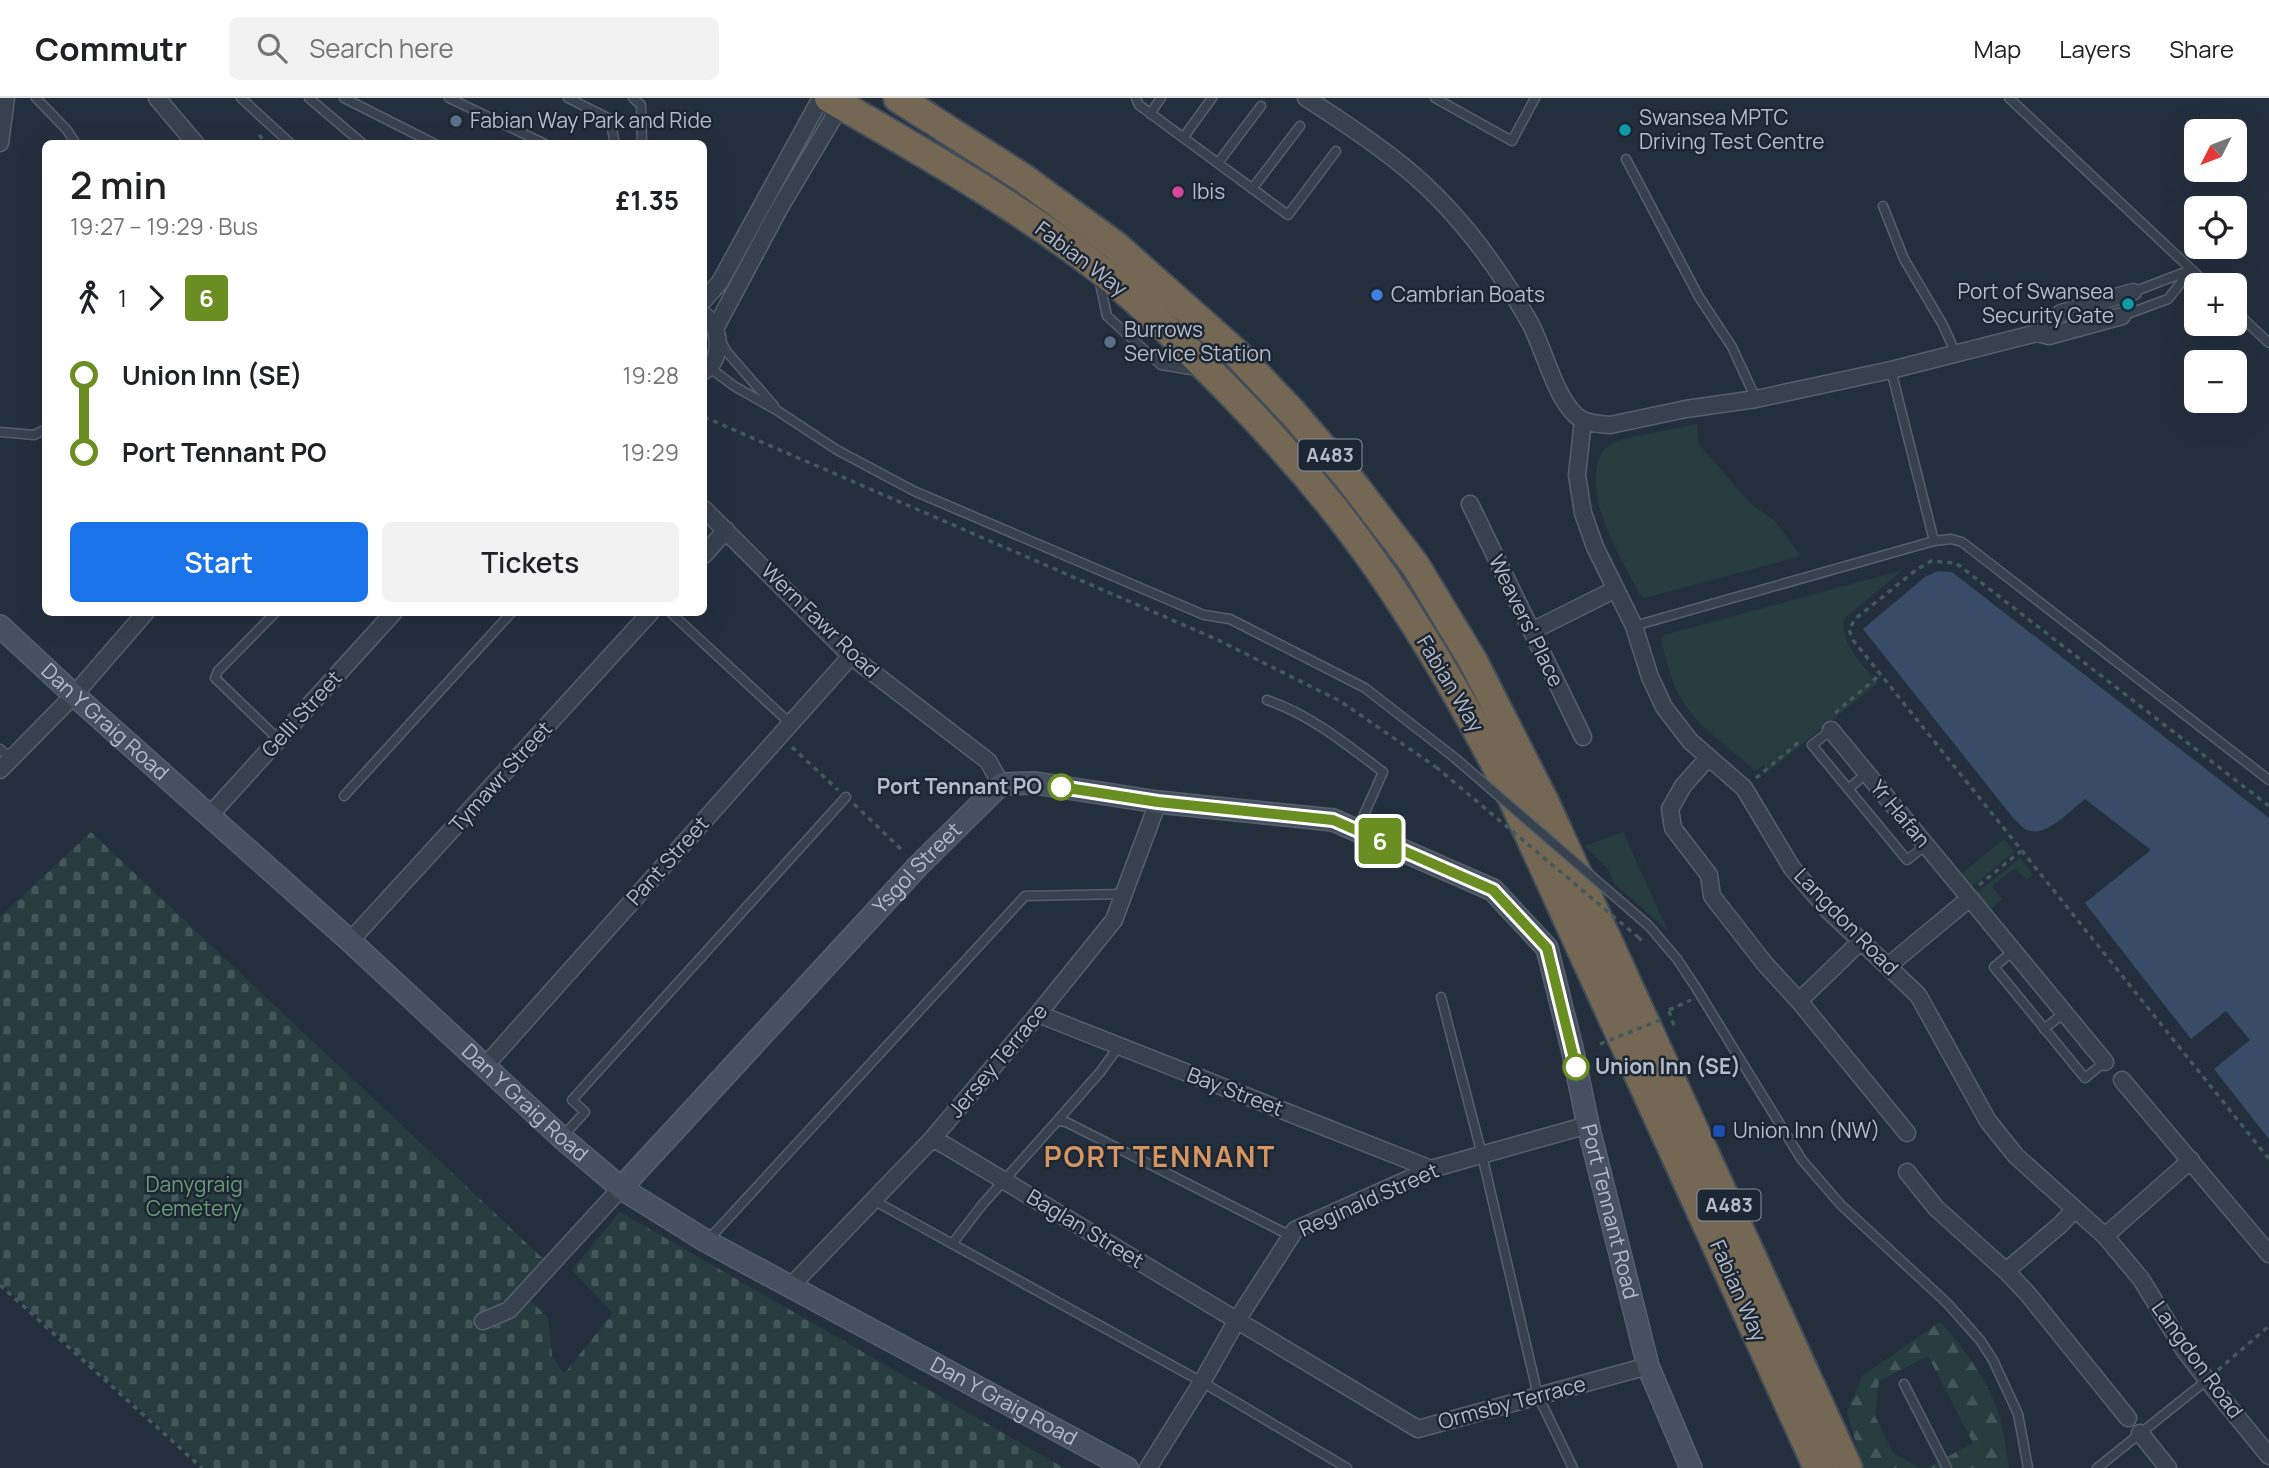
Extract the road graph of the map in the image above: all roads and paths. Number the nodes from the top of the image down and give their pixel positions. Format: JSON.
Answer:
{"nodes":[{"id":1,"x":6,"y":98,"type":"edge"},
{"id":2,"x":36,"y":98,"type":"edge"},
{"id":3,"x":157,"y":98,"type":"edge"},
{"id":4,"x":242,"y":98,"type":"edge"},
{"id":5,"x":309,"y":98,"type":"edge"},
{"id":6,"x":344,"y":98,"type":"edge"},
{"id":7,"x":449,"y":98,"type":"edge"},
{"id":8,"x":568,"y":98,"type":"edge"},
{"id":9,"x":633,"y":98,"type":"edge"},
{"id":10,"x":898,"y":98,"type":"edge"},
{"id":11,"x":1136,"y":98,"type":"edge"},
{"id":12,"x":1161,"y":98,"type":"edge"},
{"id":13,"x":1212,"y":98,"type":"edge"},
{"id":14,"x":1306,"y":98,"type":"edge"},
{"id":15,"x":1435,"y":98,"type":"edge"},
{"id":16,"x":1535,"y":98,"type":"edge"},
{"id":17,"x":2009,"y":98,"type":"edge"},
{"id":18,"x":834,"y":100,"type":"edge"},
{"id":19,"x":1261,"y":106,"type":"dead end"},
{"id":20,"x":1150,"y":114,"type":"junction"},
{"id":21,"x":1300,"y":126,"type":"dead end"},
{"id":22,"x":1183,"y":138,"type":"junction"},
{"id":23,"x":73,"y":140,"type":"edge"},
{"id":24,"x":193,"y":140,"type":"edge"},
{"id":25,"x":287,"y":140,"type":"edge"},
{"id":26,"x":358,"y":140,"type":"edge"},
{"id":27,"x":427,"y":140,"type":"edge"},
{"id":28,"x":537,"y":140,"type":"edge"},
{"id":29,"x":617,"y":140,"type":"edge"},
{"id":30,"x":642,"y":140,"type":"edge"},
{"id":31,"x":0,"y":144,"type":"edge"},
{"id":32,"x":1336,"y":151,"type":"dead end"},
{"id":33,"x":1626,"y":159,"type":"dead end"},
{"id":34,"x":1218,"y":163,"type":"junction"},
{"id":35,"x":1252,"y":189,"type":"junction"},
{"id":36,"x":1883,"y":206,"type":"dead end"},
{"id":37,"x":2191,"y":270,"type":"junction"},
{"id":38,"x":2194,"y":273,"type":"edge"},
{"id":39,"x":2133,"y":292,"type":"joint"},
{"id":40,"x":707,"y":297,"type":"edge"},
{"id":41,"x":2122,"y":316,"type":"joint"},
{"id":42,"x":707,"y":318,"type":"edge"},
{"id":43,"x":2247,"y":322,"type":"edge"},
{"id":44,"x":717,"y":332,"type":"junction"},
{"id":45,"x":2037,"y":333,"type":"junction"},
{"id":46,"x":2269,"y":343,"type":"edge"},
{"id":47,"x":1956,"y":354,"type":"junction"},
{"id":48,"x":707,"y":367,"type":"edge"},
{"id":49,"x":707,"y":370,"type":"edge"},
{"id":50,"x":1891,"y":370,"type":"junction"},
{"id":51,"x":1756,"y":399,"type":"junction"},
{"id":52,"x":778,"y":411,"type":"junction"},
{"id":53,"x":707,"y":418,"type":"edge"},
{"id":54,"x":1583,"y":420,"type":"junction"},
{"id":55,"x":42,"y":431,"type":"edge"},
{"id":56,"x":0,"y":432,"type":"edge"},
{"id":57,"x":1470,"y":504,"type":"dead end"},
{"id":58,"x":707,"y":512,"type":"edge"},
{"id":59,"x":726,"y":530,"type":"junction"},
{"id":60,"x":1934,"y":541,"type":"junction"},
{"id":61,"x":707,"y":552,"type":"edge"},
{"id":62,"x":1616,"y":589,"type":"junction"},
{"id":63,"x":143,"y":616,"type":"edge"},
{"id":64,"x":272,"y":616,"type":"edge"},
{"id":65,"x":390,"y":616,"type":"edge"},
{"id":66,"x":508,"y":616,"type":"edge"},
{"id":67,"x":647,"y":616,"type":"edge"},
{"id":68,"x":674,"y":616,"type":"edge"},
{"id":69,"x":0,"y":626,"type":"edge"},
{"id":70,"x":1634,"y":626,"type":"junction"},
{"id":71,"x":1532,"y":631,"type":"junction"},
{"id":72,"x":851,"y":656,"type":"junction"},
{"id":73,"x":74,"y":695,"type":"junction"},
{"id":74,"x":1267,"y":700,"type":"dead end"},
{"id":75,"x":791,"y":724,"type":"junction"},
{"id":76,"x":1831,"y":730,"type":"joint"},
{"id":77,"x":1583,"y":737,"type":"dead end"},
{"id":78,"x":279,"y":740,"type":"junction"},
{"id":79,"x":1707,"y":758,"type":"junction"},
{"id":80,"x":4,"y":759,"type":"edge"},
{"id":81,"x":1867,"y":773,"type":"junction"},
{"id":82,"x":2269,"y":780,"type":"edge"},
{"id":83,"x":1001,"y":784,"type":"junction"},
{"id":84,"x":1848,"y":789,"type":"junction"},
{"id":85,"x":344,"y":796,"type":"dead end"},
{"id":86,"x":846,"y":797,"type":"dead end"},
{"id":87,"x":1158,"y":802,"type":"junction"},
{"id":88,"x":2269,"y":806,"type":"edge"},
{"id":89,"x":210,"y":815,"type":"junction"},
{"id":90,"x":1357,"y":831,"type":"junction"},
{"id":91,"x":1926,"y":845,"type":"junction"},
{"id":92,"x":2021,"y":851,"type":"junction"},
{"id":93,"x":1124,"y":894,"type":"junction"},
{"id":94,"x":1968,"y":896,"type":"junction"},
{"id":95,"x":1638,"y":937,"type":"dead end"},
{"id":96,"x":1862,"y":940,"type":"junction"},
{"id":97,"x":350,"y":941,"type":"junction"},
{"id":98,"x":2013,"y":951,"type":"junction"},
{"id":99,"x":1888,"y":966,"type":"junction"},
{"id":100,"x":1441,"y":997,"type":"dead end"},
{"id":101,"x":1690,"y":1000,"type":"dead end"},
{"id":102,"x":1799,"y":1001,"type":"junction"},
{"id":103,"x":2064,"y":1013,"type":"junction"},
{"id":104,"x":1038,"y":1014,"type":"junction"},
{"id":105,"x":2044,"y":1029,"type":"junction"},
{"id":106,"x":1600,"y":1044,"type":"dead end"},
{"id":107,"x":1119,"y":1046,"type":"junction"},
{"id":108,"x":2105,"y":1062,"type":"joint"},
{"id":109,"x":485,"y":1066,"type":"junction"},
{"id":110,"x":2122,"y":1080,"type":"dead end"},
{"id":111,"x":1057,"y":1121,"type":"junction"},
{"id":112,"x":1588,"y":1125,"type":"junction"},
{"id":113,"x":1907,"y":1133,"type":"dead end"},
{"id":114,"x":562,"y":1138,"type":"junction"},
{"id":115,"x":933,"y":1138,"type":"junction"},
{"id":116,"x":1482,"y":1155,"type":"junction"},
{"id":117,"x":2269,"y":1159,"type":"edge"},
{"id":118,"x":2191,"y":1160,"type":"junction"},
{"id":119,"x":1431,"y":1169,"type":"junction"},
{"id":120,"x":1907,"y":1172,"type":"dead end"},
{"id":121,"x":1005,"y":1181,"type":"junction"},
{"id":122,"x":621,"y":1188,"type":"junction"},
{"id":123,"x":873,"y":1200,"type":"junction"},
{"id":124,"x":2075,"y":1209,"type":"junction"},
{"id":125,"x":1291,"y":1236,"type":"junction"},
{"id":126,"x":2105,"y":1236,"type":"junction"},
{"id":127,"x":706,"y":1241,"type":"junction"},
{"id":128,"x":952,"y":1244,"type":"junction"},
{"id":129,"x":2269,"y":1254,"type":"edge"},
{"id":130,"x":2006,"y":1271,"type":"junction"},
{"id":131,"x":0,"y":1285,"type":"edge"},
{"id":132,"x":790,"y":1287,"type":"junction"},
{"id":133,"x":1237,"y":1320,"type":"junction"},
{"id":134,"x":483,"y":1321,"type":"dead end"},
{"id":135,"x":2269,"y":1326,"type":"edge"},
{"id":136,"x":1648,"y":1366,"type":"junction"},
{"id":137,"x":2207,"y":1380,"type":"junction"},
{"id":138,"x":1202,"y":1382,"type":"junction"},
{"id":139,"x":1904,"y":1384,"type":"dead end"},
{"id":140,"x":1538,"y":1396,"type":"junction"},
{"id":141,"x":2128,"y":1419,"type":"dead end"},
{"id":142,"x":2140,"y":1433,"type":"junction"},
{"id":143,"x":2269,"y":1456,"type":"edge"},
{"id":144,"x":202,"y":1468,"type":"edge"},
{"id":145,"x":1127,"y":1468,"type":"edge"},
{"id":146,"x":1148,"y":1468,"type":"edge"},
{"id":147,"x":1347,"y":1468,"type":"edge"},
{"id":148,"x":1573,"y":1468,"type":"edge"},
{"id":149,"x":1691,"y":1468,"type":"edge"},
{"id":150,"x":1818,"y":1468,"type":"edge"},
{"id":151,"x":1848,"y":1468,"type":"edge"},
{"id":152,"x":1947,"y":1468,"type":"edge"},
{"id":153,"x":2028,"y":1468,"type":"edge"},
{"id":154,"x":2097,"y":1468,"type":"edge"},
{"id":155,"x":2168,"y":1468,"type":"edge"}],
"edges":[{"from":1,"to":31,"type":"street"},
{"from":2,"to":23,"type":"lane"},
{"from":3,"to":24,"type":"street"},
{"from":4,"to":25,"type":"lane"},
{"from":5,"to":26,"type":"lane"},
{"from":6,"to":27,"type":"lane"},
{"from":7,"to":28,"type":"lane"},
{"from":8,"to":29,"type":"lane"},
{"from":9,"to":30,"type":"lane"},
{"from":10,"to":151,"type":"highway","name":"Fabian Way","number":"A483"},
{"from":11,"to":20,"type":"lane"},
{"from":12,"to":20,"type":"lane"},
{"from":13,"to":22,"type":"lane"},
{"from":14,"to":54,"type":"street"},
{"from":15,"to":16,"type":"lane"},
{"from":17,"to":37,"type":"lane"},
{"from":18,"to":40,"type":"street"},
{"from":18,"to":44,"type":"street"},
{"from":18,"to":150,"type":"highway","name":"Fabian Way","number":"A483"},
{"from":19,"to":34,"type":"lane"},
{"from":20,"to":22,"type":"lane"},
{"from":21,"to":35,"type":"lane"},
{"from":22,"to":34,"type":"lane"},
{"from":32,"to":35,"type":"lane"},
{"from":33,"to":51,"type":"lane"},
{"from":34,"to":35,"type":"lane"},
{"from":36,"to":47,"type":"lane"},
{"from":37,"to":38,"type":"lane"},
{"from":37,"to":39,"type":"lane"},
{"from":37,"to":41,"type":"lane"},
{"from":39,"to":45,"type":"street"},
{"from":41,"to":45,"type":"street"},
{"from":42,"to":44,"type":"street"},
{"from":43,"to":46,"type":"lane"},
{"from":44,"to":48,"type":"street"},
{"from":44,"to":52,"type":"lane"},
{"from":45,"to":47,"type":"street"},
{"from":47,"to":50,"type":"street"},
{"from":49,"to":52,"type":"lane"},
{"from":50,"to":51,"type":"street"},
{"from":50,"to":60,"type":"lane"},
{"from":51,"to":54,"type":"street"},
{"from":52,"to":153,"type":"lane","bridge":true},
{"from":53,"to":95,"type":"path","bridge":true},
{"from":54,"to":62,"type":"street","name":"Langdon Road"},
{"from":55,"to":56,"type":"lane"},
{"from":57,"to":71,"type":"street","name":"Weavers' Place"},
{"from":58,"to":59,"type":"street","name":"Wern Fawr Road"},
{"from":59,"to":61,"type":"street"},
{"from":59,"to":72,"type":"street","name":"Wern Fawr Road"},
{"from":60,"to":70,"type":"lane"},
{"from":60,"to":82,"type":"lane"},
{"from":62,"to":70,"type":"street","name":"Langdon Road"},
{"from":62,"to":71,"type":"street"},
{"from":63,"to":73,"type":"street"},
{"from":64,"to":78,"type":"lane"},
{"from":65,"to":78,"type":"street","name":"Gelli Street"},
{"from":66,"to":85,"type":"lane"},
{"from":67,"to":97,"type":"street","name":"Tymawr Street"},
{"from":68,"to":75,"type":"lane"},
{"from":69,"to":73,"type":"street","name":"Dan Y Graig Road"},
{"from":70,"to":79,"type":"street","name":"Langdon Road"},
{"from":71,"to":77,"type":"street","name":"Weavers' Place"},
{"from":72,"to":75,"type":"street","name":"Pant Street"},
{"from":72,"to":83,"type":"street","name":"Wern Fawr Road"},
{"from":73,"to":80,"type":"street"},
{"from":73,"to":89,"type":"street","name":"Dan Y Graig Road"},
{"from":74,"to":90,"type":"lane"},
{"from":75,"to":109,"type":"street","name":"Pant Street"},
{"from":76,"to":81,"type":"street","name":"Yr Hafan"},
{"from":76,"to":84,"type":"lane"},
{"from":78,"to":89,"type":"street","name":"Gelli Street"},
{"from":79,"to":96,"type":"street","name":"Langdon Road"},
{"from":79,"to":102,"type":"street"},
{"from":81,"to":84,"type":"lane"},
{"from":81,"to":91,"type":"street","name":"Yr Hafan"},
{"from":83,"to":87,"type":"street"},
{"from":83,"to":122,"type":"street","name":"Ysgol Street"},
{"from":84,"to":91,"type":"lane"},
{"from":86,"to":114,"type":"lane"},
{"from":87,"to":90,"type":"street"},
{"from":87,"to":93,"type":"street","name":"Jersey Terrace"},
{"from":88,"to":92,"type":"path"},
{"from":89,"to":97,"type":"street","name":"Dan Y Graig Road"},
{"from":90,"to":112,"type":"street","name":"Port Tennant Road"},
{"from":91,"to":94,"type":"street","name":"Yr Hafan"},
{"from":92,"to":94,"type":"path"},
{"from":92,"to":117,"type":"path"},
{"from":93,"to":104,"type":"street","name":"Jersey Terrace"},
{"from":93,"to":127,"type":"lane"},
{"from":94,"to":98,"type":"street","name":"Yr Hafan"},
{"from":94,"to":99,"type":"street"},
{"from":96,"to":99,"type":"street","name":"Langdon Road"},
{"from":96,"to":102,"type":"street"},
{"from":97,"to":109,"type":"street","name":"Dan Y Graig Road"},
{"from":98,"to":103,"type":"street","name":"Yr Hafan"},
{"from":98,"to":105,"type":"lane"},
{"from":99,"to":124,"type":"street","name":"Langdon Road"},
{"from":100,"to":116,"type":"lane"},
{"from":101,"to":106,"type":"path","bridge":true},
{"from":102,"to":113,"type":"street"},
{"from":103,"to":105,"type":"lane"},
{"from":103,"to":108,"type":"street","name":"Yr Hafan"},
{"from":104,"to":107,"type":"street","name":"Bay Street"},
{"from":104,"to":115,"type":"street","name":"Jersey Terrace"},
{"from":105,"to":108,"type":"lane"},
{"from":107,"to":111,"type":"lane"},
{"from":107,"to":119,"type":"street","name":"Bay Street"},
{"from":109,"to":114,"type":"street","name":"Dan Y Graig Road"},
{"from":110,"to":118,"type":"street"},
{"from":111,"to":121,"type":"lane"},
{"from":111,"to":125,"type":"lane"},
{"from":112,"to":116,"type":"street","name":"Reginald Street"},
{"from":112,"to":136,"type":"street","name":"Port Tennant Road"},
{"from":114,"to":122,"type":"street","name":"Dan Y Graig Road"},
{"from":115,"to":121,"type":"street","name":"Baglan Street"},
{"from":115,"to":123,"type":"street","name":"Jersey Terrace"},
{"from":116,"to":119,"type":"street","name":"Reginald Street"},
{"from":116,"to":140,"type":"lane"},
{"from":118,"to":126,"type":"street"},
{"from":118,"to":129,"type":"street"},
{"from":119,"to":125,"type":"street","name":"Reginald Street"},
{"from":120,"to":130,"type":"street"},
{"from":121,"to":128,"type":"lane"},
{"from":121,"to":133,"type":"street","name":"Baglan Street"},
{"from":122,"to":127,"type":"street","name":"Dan Y Graig Road"},
{"from":122,"to":134,"type":"street","name":"Ysgol Street"},
{"from":123,"to":128,"type":"lane"},
{"from":123,"to":132,"type":"street","name":"Jersey Terrace"},
{"from":124,"to":126,"type":"street","name":"Langdon Road"},
{"from":124,"to":130,"type":"street"},
{"from":125,"to":133,"type":"street","name":"Reginald Street"},
{"from":126,"to":137,"type":"street","name":"Langdon Road"},
{"from":127,"to":132,"type":"street","name":"Dan Y Graig Road"},
{"from":128,"to":138,"type":"lane"},
{"from":130,"to":141,"type":"street"},
{"from":131,"to":144,"type":"path"},
{"from":132,"to":145,"type":"street","name":"Dan Y Graig Road"},
{"from":133,"to":138,"type":"street","name":"Reginald Street"},
{"from":133,"to":140,"type":"street","name":"Ormsby Terrace"},
{"from":135,"to":137,"type":"path"},
{"from":136,"to":140,"type":"street","name":"Ormsby Terrace"},
{"from":136,"to":149,"type":"street","name":"Port Tennant Road"},
{"from":137,"to":142,"type":"lane"},
{"from":137,"to":143,"type":"street","name":"Langdon Road"},
{"from":138,"to":146,"type":"street","name":"Reginald Street"},
{"from":138,"to":147,"type":"lane"},
{"from":139,"to":152,"type":"lane"},
{"from":140,"to":148,"type":"lane"},
{"from":142,"to":154,"type":"lane"},
{"from":142,"to":155,"type":"street"}]}
